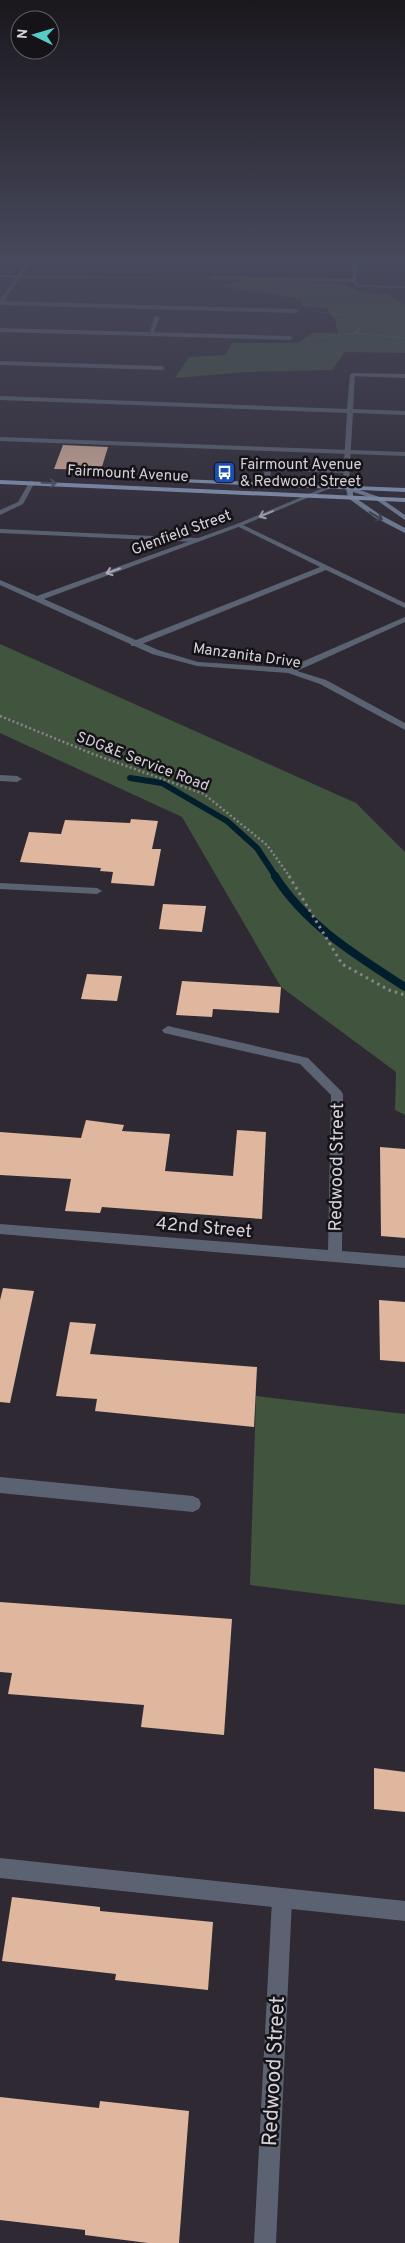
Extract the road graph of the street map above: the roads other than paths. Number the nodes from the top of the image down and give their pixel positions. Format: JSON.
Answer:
{"nodes":[{"id":1,"x":54,"y":365,"type":"edge"},
{"id":2,"x":162,"y":368,"type":"dead end"},
{"id":3,"x":405,"y":376,"type":"edge"},
{"id":4,"x":0,"y":398,"type":"edge"},
{"id":5,"x":350,"y":411,"type":"junction"},
{"id":6,"x":405,"y":413,"type":"edge"},
{"id":7,"x":0,"y":439,"type":"edge"},
{"id":8,"x":347,"y":452,"type":"junction"},
{"id":9,"x":405,"y":454,"type":"edge"},
{"id":10,"x":305,"y":470,"type":"junction"},
{"id":11,"x":346,"y":471,"type":"junction"},
{"id":12,"x":39,"y":475,"type":"dead end"},
{"id":13,"x":31,"y":478,"type":"junction"},
{"id":14,"x":168,"y":480,"type":"dead end"},
{"id":15,"x":0,"y":482,"type":"edge"},
{"id":16,"x":266,"y":484,"type":"junction"},
{"id":17,"x":304,"y":486,"type":"junction"},
{"id":18,"x":330,"y":487,"type":"junction"},
{"id":19,"x":349,"y":488,"type":"junction"},
{"id":20,"x":405,"y":490,"type":"edge"},
{"id":21,"x":310,"y":495,"type":"junction"},
{"id":22,"x":350,"y":497,"type":"junction"},
{"id":23,"x":377,"y":498,"type":"junction"},
{"id":24,"x":405,"y":500,"type":"edge"},
{"id":25,"x":0,"y":513,"type":"edge"},
{"id":26,"x":405,"y":518,"type":"edge"},
{"id":27,"x":239,"y":526,"type":"junction"},
{"id":28,"x":0,"y":531,"type":"edge"},
{"id":29,"x":405,"y":531,"type":"edge"},
{"id":30,"x":197,"y":540,"type":"junction"},
{"id":31,"x":328,"y":567,"type":"junction"},
{"id":32,"x":0,"y":582,"type":"edge"},
{"id":33,"x":39,"y":598,"type":"junction"},
{"id":34,"x":405,"y":606,"type":"edge"},
{"id":35,"x":405,"y":619,"type":"edge"},
{"id":36,"x":134,"y":644,"type":"junction"},
{"id":37,"x":289,"y":671,"type":"junction"},
{"id":38,"x":404,"y":726,"type":"edge"},
{"id":39,"x":0,"y":778,"type":"edge"},
{"id":40,"x":17,"y":779,"type":"dead end"},
{"id":41,"x":0,"y":886,"type":"edge"},
{"id":42,"x":97,"y":891,"type":"dead end"},
{"id":43,"x":168,"y":1030,"type":"dead end"},
{"id":44,"x":0,"y":1230,"type":"edge"},
{"id":45,"x":335,"y":1257,"type":"junction"},
{"id":46,"x":405,"y":1262,"type":"edge"},
{"id":47,"x":0,"y":1486,"type":"edge"},
{"id":48,"x":193,"y":1504,"type":"dead end"},
{"id":49,"x":0,"y":1868,"type":"edge"},
{"id":50,"x":282,"y":1900,"type":"junction"},
{"id":51,"x":405,"y":1911,"type":"edge"},
{"id":52,"x":265,"y":2243,"type":"edge"}],
"edges":[{"from":1,"to":2,"type":"street"},
{"from":3,"to":5,"type":"street"},
{"from":4,"to":5,"type":"street"},
{"from":5,"to":6,"type":"street"},
{"from":5,"to":8,"type":"street"},
{"from":7,"to":8,"type":"street"},
{"from":8,"to":9,"type":"street"},
{"from":8,"to":11,"type":"street"},
{"from":10,"to":11,"type":"street"},
{"from":10,"to":16,"type":"street"},
{"from":10,"to":17,"type":"street"},
{"from":11,"to":19,"type":"street"},
{"from":12,"to":13,"type":"main road","name":"Fairmount Avenue"},
{"from":13,"to":15,"type":"main road","name":"Fairmount Avenue"},
{"from":13,"to":21,"type":"main road","name":"Fairmount Avenue","one_way":true},
{"from":13,"to":25,"type":"street"},
{"from":14,"to":16,"type":"main road","name":"Fairmount Avenue"},
{"from":16,"to":17,"type":"main road","name":"Fairmount Avenue"},
{"from":17,"to":18,"type":"main road","name":"Fairmount Avenue"},
{"from":18,"to":19,"type":"main road","name":"Fairmount Avenue"},
{"from":18,"to":21,"type":"street","name":"Glenfield Street"},
{"from":19,"to":20,"type":"main road","name":"Fairmount Avenue"},
{"from":19,"to":22,"type":"street"},
{"from":19,"to":23,"type":"street"},
{"from":21,"to":22,"type":"main road","name":"Fairmount Avenue"},
{"from":21,"to":27,"type":"street","name":"Glenfield Street","one_way":true},
{"from":22,"to":23,"type":"main road","name":"Fairmount Avenue"},
{"from":22,"to":29,"type":"street","one_way":true},
{"from":23,"to":24,"type":"main road","name":"Fairmount Avenue"},
{"from":23,"to":26,"type":"street"},
{"from":27,"to":30,"type":"street","name":"Glenfield Street"},
{"from":27,"to":31,"type":"street"},
{"from":28,"to":30,"type":"street"},
{"from":30,"to":33,"type":"street","name":"Glenfield Street","one_way":true},
{"from":31,"to":34,"type":"street"},
{"from":31,"to":36,"type":"street"},
{"from":32,"to":33,"type":"street","name":"Manzanita Drive"},
{"from":33,"to":36,"type":"street","name":"Manzanita Drive"},
{"from":35,"to":37,"type":"street"},
{"from":36,"to":37,"type":"street","name":"Manzanita Drive"},
{"from":37,"to":38,"type":"street","name":"Manzanita Drive"},
{"from":39,"to":40,"type":"street"},
{"from":41,"to":42,"type":"street"},
{"from":43,"to":45,"type":"street","name":"Redwood Street"},
{"from":44,"to":45,"type":"street","name":"42nd Street"},
{"from":45,"to":46,"type":"street","name":"42nd Street"},
{"from":47,"to":48,"type":"street"},
{"from":49,"to":50,"type":"street"},
{"from":50,"to":51,"type":"street"},
{"from":50,"to":52,"type":"street","name":"Redwood Street"}]}
